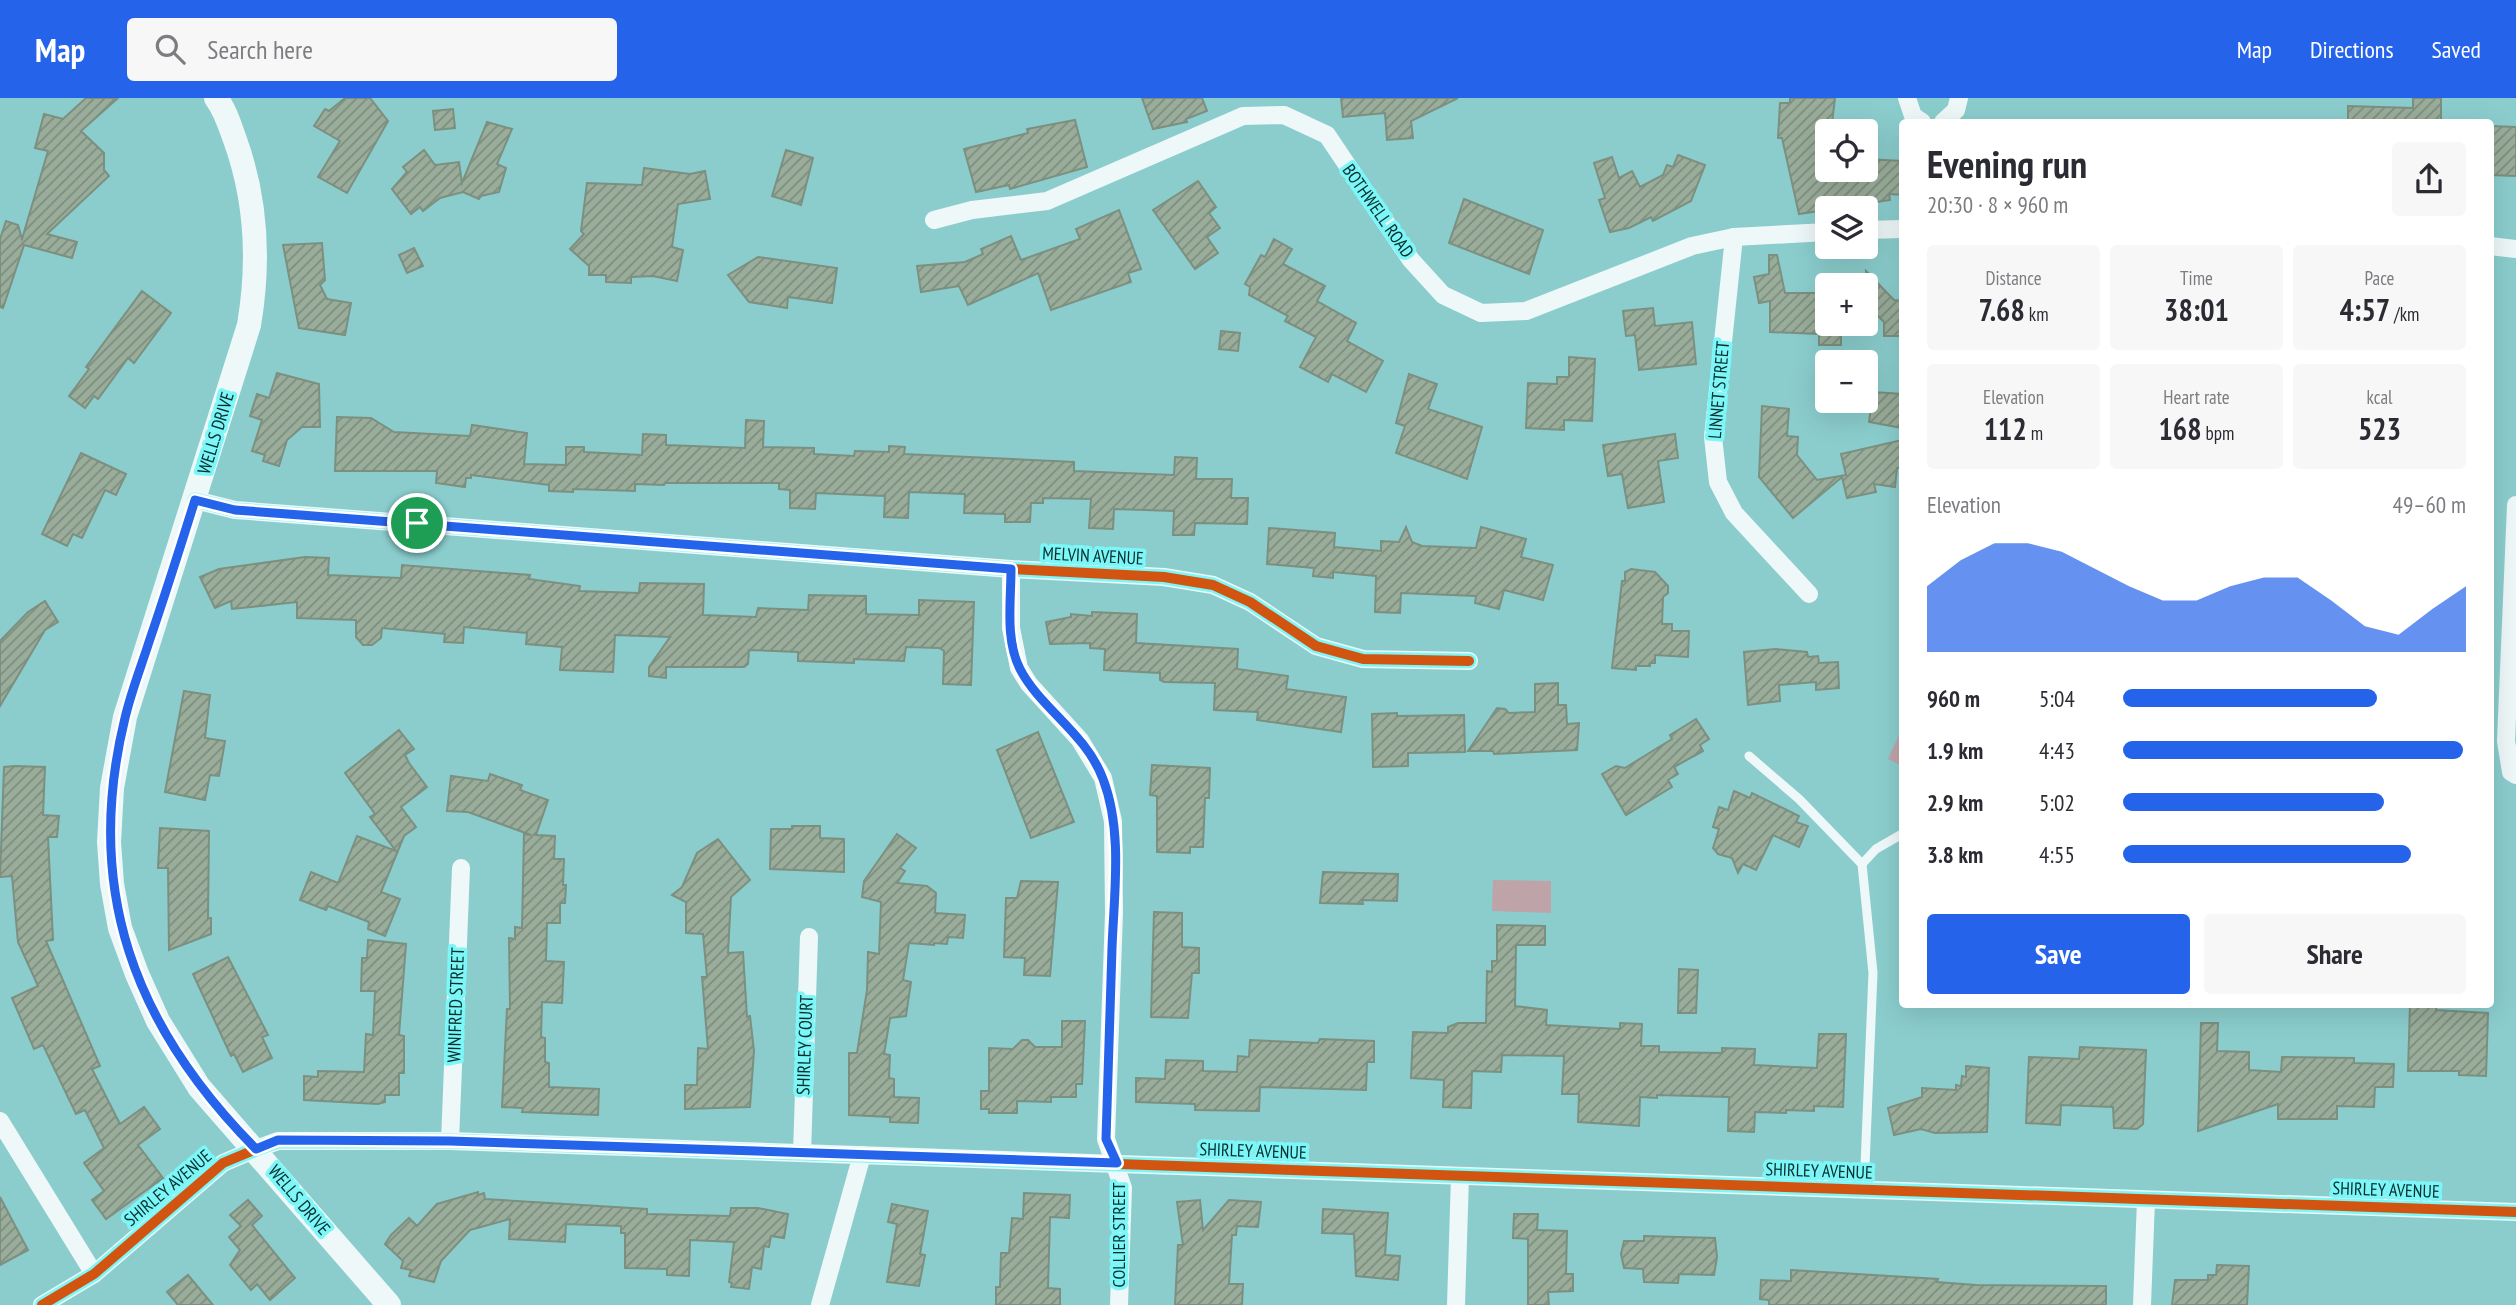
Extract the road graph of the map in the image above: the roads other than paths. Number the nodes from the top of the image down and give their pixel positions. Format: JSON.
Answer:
{"nodes":[{"id":1,"x":1907,"y":98,"type":"edge"},
{"id":2,"x":1959,"y":98,"type":"edge"},
{"id":3,"x":226,"y":101,"type":"edge"},
{"id":4,"x":1919,"y":119,"type":"edge"},
{"id":5,"x":1947,"y":119,"type":"edge"},
{"id":6,"x":934,"y":220,"type":"dead end"},
{"id":7,"x":1899,"y":229,"type":"edge"},
{"id":8,"x":1878,"y":230,"type":"edge"},
{"id":9,"x":1815,"y":233,"type":"edge"},
{"id":10,"x":1734,"y":237,"type":"junction"},
{"id":11,"x":2494,"y":246,"type":"edge"},
{"id":12,"x":2516,"y":249,"type":"edge"},
{"id":13,"x":195,"y":500,"type":"junction"},
{"id":14,"x":2516,"y":505,"type":"edge"},
{"id":15,"x":1011,"y":569,"type":"junction"},
{"id":16,"x":1809,"y":594,"type":"dead end"},
{"id":17,"x":1469,"y":661,"type":"dead end"},
{"id":18,"x":1749,"y":756,"type":"dead end"},
{"id":19,"x":2514,"y":773,"type":"edge"},
{"id":20,"x":1899,"y":836,"type":"edge"},
{"id":21,"x":1862,"y":864,"type":"junction"},
{"id":22,"x":461,"y":868,"type":"dead end"},
{"id":23,"x":809,"y":937,"type":"dead end"},
{"id":24,"x":0,"y":1121,"type":"edge"},
{"id":25,"x":450,"y":1141,"type":"junction"},
{"id":26,"x":256,"y":1149,"type":"junction"},
{"id":27,"x":802,"y":1153,"type":"junction"},
{"id":28,"x":862,"y":1155,"type":"junction"},
{"id":29,"x":1117,"y":1163,"type":"junction"},
{"id":30,"x":1460,"y":1176,"type":"junction"},
{"id":31,"x":1864,"y":1190,"type":"junction"},
{"id":32,"x":2146,"y":1200,"type":"junction"},
{"id":33,"x":2516,"y":1212,"type":"edge"},
{"id":34,"x":94,"y":1274,"type":"junction"},
{"id":35,"x":42,"y":1305,"type":"edge"},
{"id":36,"x":389,"y":1305,"type":"edge"},
{"id":37,"x":820,"y":1305,"type":"edge"},
{"id":38,"x":1119,"y":1305,"type":"edge"},
{"id":39,"x":1456,"y":1305,"type":"edge"},
{"id":40,"x":2142,"y":1305,"type":"edge"}],
"edges":[{"from":1,"to":4,"type":"street"},
{"from":2,"to":5,"type":"street"},
{"from":3,"to":13,"type":"main road","name":"WELLS DRIVE"},
{"from":6,"to":10,"type":"street","name":"BOTHWELL ROAD"},
{"from":7,"to":8,"type":"street"},
{"from":9,"to":10,"type":"street","name":"BOTHWELL ROAD"},
{"from":10,"to":16,"type":"street","name":"LINNET STREET"},
{"from":11,"to":12,"type":"street"},
{"from":13,"to":15,"type":"street","name":"MELVIN AVENUE"},
{"from":13,"to":26,"type":"main road","name":"WELLS DRIVE"},
{"from":14,"to":19,"type":"street"},
{"from":15,"to":17,"type":"street","name":"MELVIN AVENUE"},
{"from":15,"to":29,"type":"street","name":"COLLIER STREET"},
{"from":18,"to":21,"type":"lane"},
{"from":20,"to":21,"type":"lane"},
{"from":21,"to":31,"type":"lane"},
{"from":22,"to":25,"type":"street","name":"WINIFRED STREET"},
{"from":23,"to":27,"type":"street","name":"SHIRLEY COURT"},
{"from":24,"to":34,"type":"street"},
{"from":25,"to":26,"type":"street","name":"SHIRLEY AVENUE"},
{"from":25,"to":27,"type":"street","name":"SHIRLEY AVENUE"},
{"from":26,"to":34,"type":"street","name":"SHIRLEY AVENUE"},
{"from":26,"to":36,"type":"main road","name":"WELLS DRIVE"},
{"from":27,"to":28,"type":"street","name":"SHIRLEY AVENUE"},
{"from":28,"to":29,"type":"street","name":"SHIRLEY AVENUE"},
{"from":28,"to":37,"type":"street"},
{"from":29,"to":30,"type":"street","name":"SHIRLEY AVENUE"},
{"from":29,"to":38,"type":"street","name":"COLLIER STREET"},
{"from":30,"to":31,"type":"street","name":"SHIRLEY AVENUE"},
{"from":30,"to":39,"type":"street"},
{"from":31,"to":32,"type":"street","name":"SHIRLEY AVENUE"},
{"from":32,"to":33,"type":"street","name":"SHIRLEY AVENUE"},
{"from":32,"to":40,"type":"street"},
{"from":34,"to":35,"type":"street","name":"SHIRLEY AVENUE"}]}
